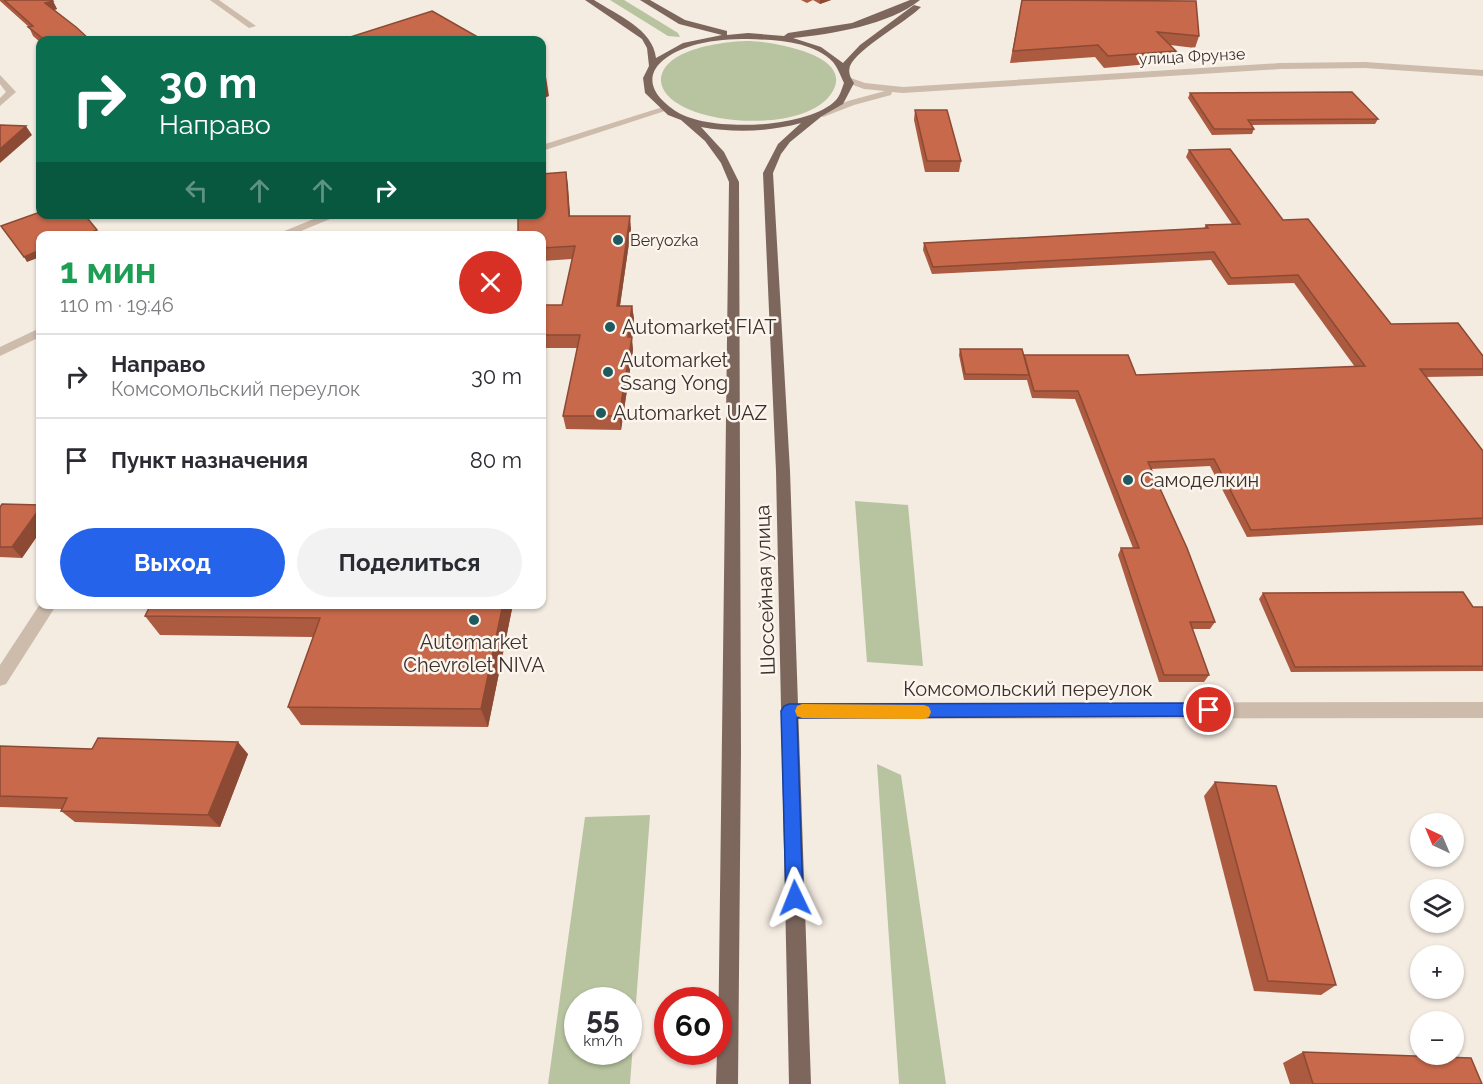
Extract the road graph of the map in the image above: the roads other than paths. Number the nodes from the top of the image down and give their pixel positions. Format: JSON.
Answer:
{"nodes":[{"id":1,"x":214,"y":0,"type":"edge"},
{"id":2,"x":589,"y":0,"type":"edge"},
{"id":3,"x":644,"y":0,"type":"edge"},
{"id":4,"x":916,"y":0,"type":"edge"},
{"id":5,"x":926,"y":0,"type":"edge"},
{"id":6,"x":252,"y":26,"type":"dead end"},
{"id":7,"x":748,"y":36,"type":"junction"},
{"id":8,"x":770,"y":37,"type":"junction"},
{"id":9,"x":653,"y":66,"type":"junction"},
{"id":10,"x":1483,"y":73,"type":"edge"},
{"id":11,"x":847,"y":76,"type":"junction"},
{"id":12,"x":0,"y":78,"type":"edge"},
{"id":13,"x":903,"y":90,"type":"junction"},
{"id":14,"x":0,"y":103,"type":"edge"},
{"id":15,"x":666,"y":109,"type":"junction"},
{"id":16,"x":818,"y":116,"type":"junction"},
{"id":17,"x":686,"y":119,"type":"junction"},
{"id":18,"x":546,"y":147,"type":"edge"},
{"id":19,"x":324,"y":219,"type":"edge"},
{"id":20,"x":292,"y":231,"type":"edge"},
{"id":21,"x":36,"y":334,"type":"edge"},
{"id":22,"x":0,"y":352,"type":"edge"},
{"id":23,"x":46,"y":609,"type":"edge"},
{"id":24,"x":0,"y":679,"type":"edge"},
{"id":25,"x":1483,"y":710,"type":"edge"},
{"id":26,"x":789,"y":711,"type":"junction"},
{"id":27,"x":727,"y":1084,"type":"edge"},
{"id":28,"x":800,"y":1084,"type":"edge"}],
"edges":[{"from":1,"to":6,"type":"street"},
{"from":2,"to":9,"type":"main road"},
{"from":3,"to":7,"type":"main road"},
{"from":4,"to":8,"type":"main road"},
{"from":5,"to":11,"type":"main road","name":"Шоссейная улица"},
{"from":7,"to":8,"type":"main road"},
{"from":7,"to":9,"type":"main road"},
{"from":8,"to":11,"type":"main road"},
{"from":9,"to":15,"type":"main road"},
{"from":10,"to":13,"type":"street","name":"улица Фрунзе"},
{"from":11,"to":13,"type":"street"},
{"from":11,"to":16,"type":"main road","name":"Шоссейная улица"},
{"from":12,"to":14,"type":"street"},
{"from":13,"to":16,"type":"street"},
{"from":15,"to":17,"type":"main road"},
{"from":15,"to":18,"type":"street"},
{"from":16,"to":17,"type":"main road"},
{"from":16,"to":26,"type":"main road","name":"Шоссейная улица"},
{"from":17,"to":27,"type":"main road","name":"Шоссейная улица"},
{"from":19,"to":20,"type":"street"},
{"from":21,"to":22,"type":"street"},
{"from":23,"to":24,"type":"street"},
{"from":25,"to":26,"type":"street","name":"Комсомольский переулок"},
{"from":26,"to":28,"type":"main road","name":"Шоссейная улица"}]}
